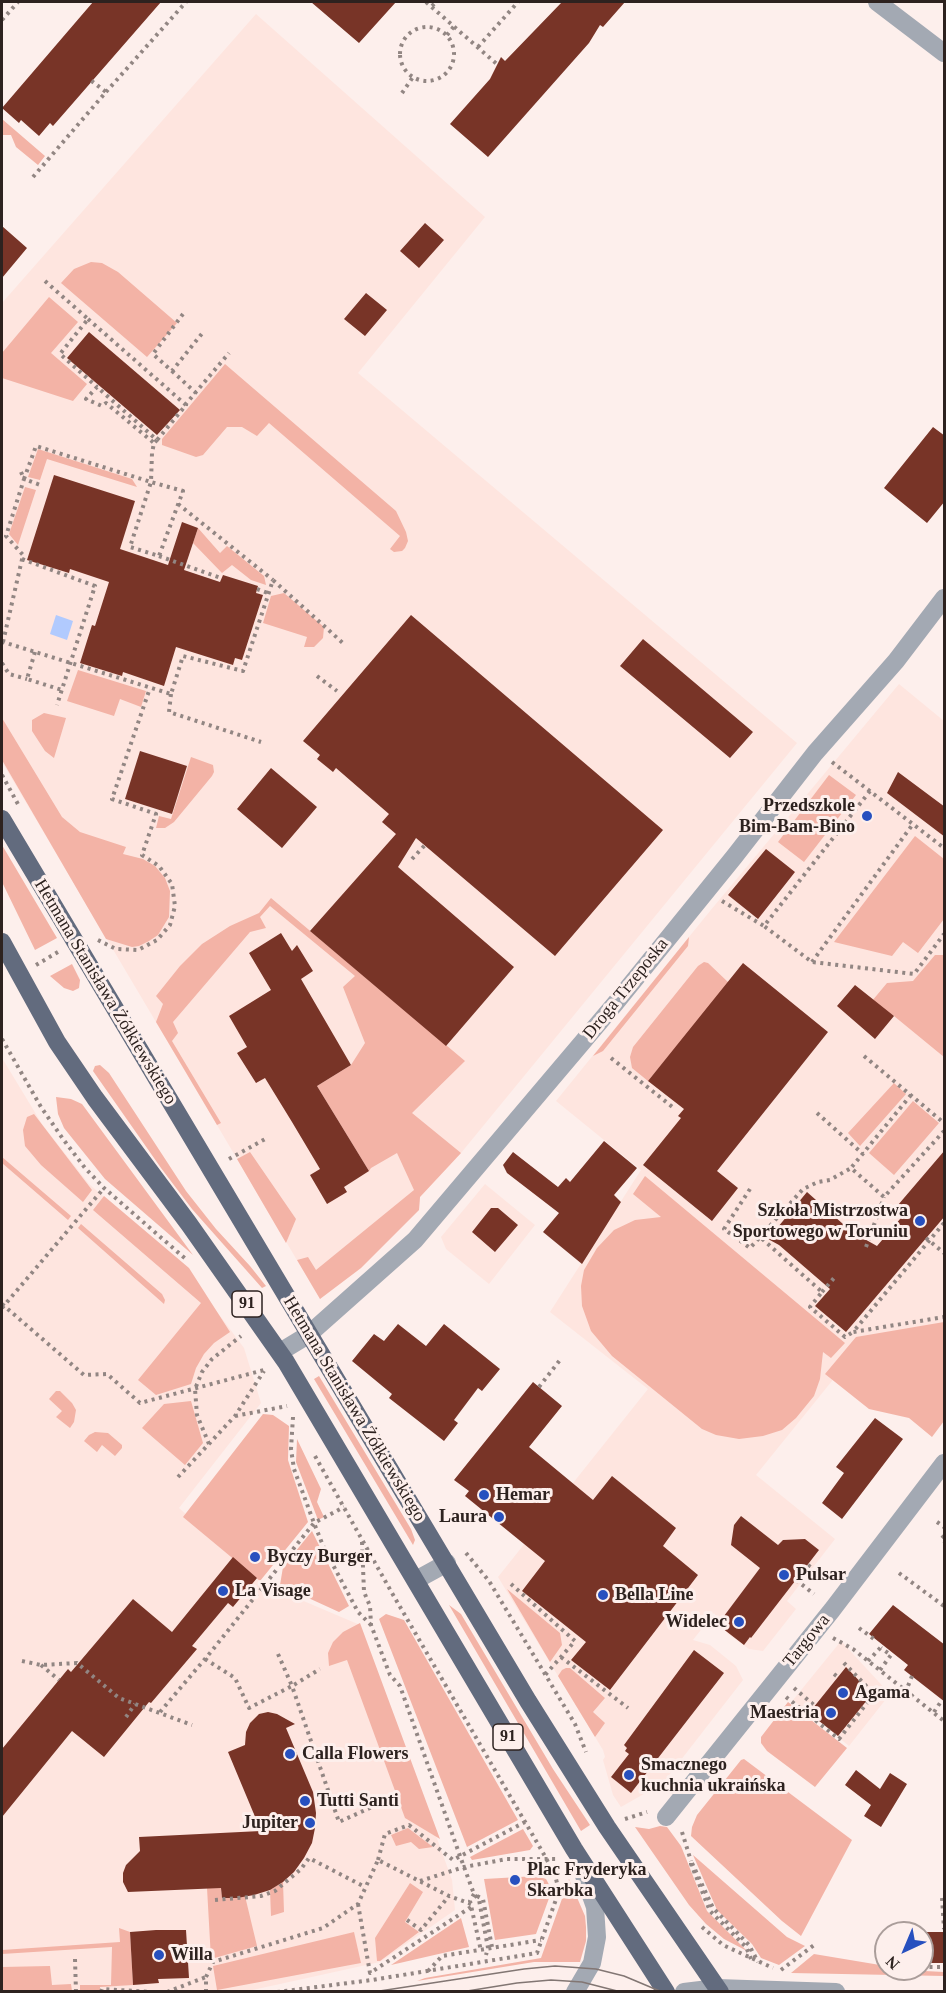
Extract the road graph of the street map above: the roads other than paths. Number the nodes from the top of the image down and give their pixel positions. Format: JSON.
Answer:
{"nodes":[{"id":1,"x":878,"y":2,"type":"edge"},
{"id":2,"x":945,"y":53,"type":"edge"},
{"id":3,"x":945,"y":598,"type":"edge"},
{"id":4,"x":2,"y":819,"type":"edge"},
{"id":5,"x":2,"y":942,"type":"edge"},
{"id":6,"x":308,"y":1335,"type":"junction"},
{"id":7,"x":280,"y":1352,"type":"junction"},
{"id":8,"x":945,"y":1463,"type":"edge"},
{"id":9,"x":447,"y":1563,"type":"junction"},
{"id":10,"x":416,"y":1580,"type":"junction"},
{"id":11,"x":666,"y":1817,"type":"dead end"},
{"id":12,"x":574,"y":1849,"type":"junction"},
{"id":13,"x":719,"y":1990,"type":"edge"},
{"id":14,"x":575,"y":1992,"type":"edge"},
{"id":15,"x":666,"y":1992,"type":"edge"},
{"id":16,"x":684,"y":1992,"type":"edge"},
{"id":17,"x":836,"y":1992,"type":"edge"}],
"edges":[{"from":1,"to":2,"type":"street"},
{"from":3,"to":6,"type":"street","name":"Droga Trzeposka"},
{"from":4,"to":6,"type":"main road","name":"Hetmana Stanisława Żółkiewskiego","number":"91"},
{"from":5,"to":7,"type":"main road","name":"Hetmana Stanisława Żółkiewskiego","number":"91"},
{"from":6,"to":7,"type":"street","name":"Droga Trzeposka"},
{"from":6,"to":9,"type":"main road","name":"Hetmana Stanisława Żółkiewskiego","number":"91"},
{"from":7,"to":10,"type":"main road","name":"Hetmana Stanisława Żółkiewskiego","number":"91"},
{"from":8,"to":11,"type":"street","name":"Targowa"},
{"from":9,"to":10,"type":"street"},
{"from":9,"to":13,"type":"main road","name":"Hetmana Stanisława Żółkiewskiego","number":"91"},
{"from":10,"to":12,"type":"main road","name":"Hetmana Stanisława Żółkiewskiego","number":"91"},
{"from":12,"to":14,"type":"street"},
{"from":12,"to":15,"type":"main road","name":"Hetmana Stanisława Żółkiewskiego"},
{"from":13,"to":16,"type":"street"},
{"from":13,"to":17,"type":"street"}]}
